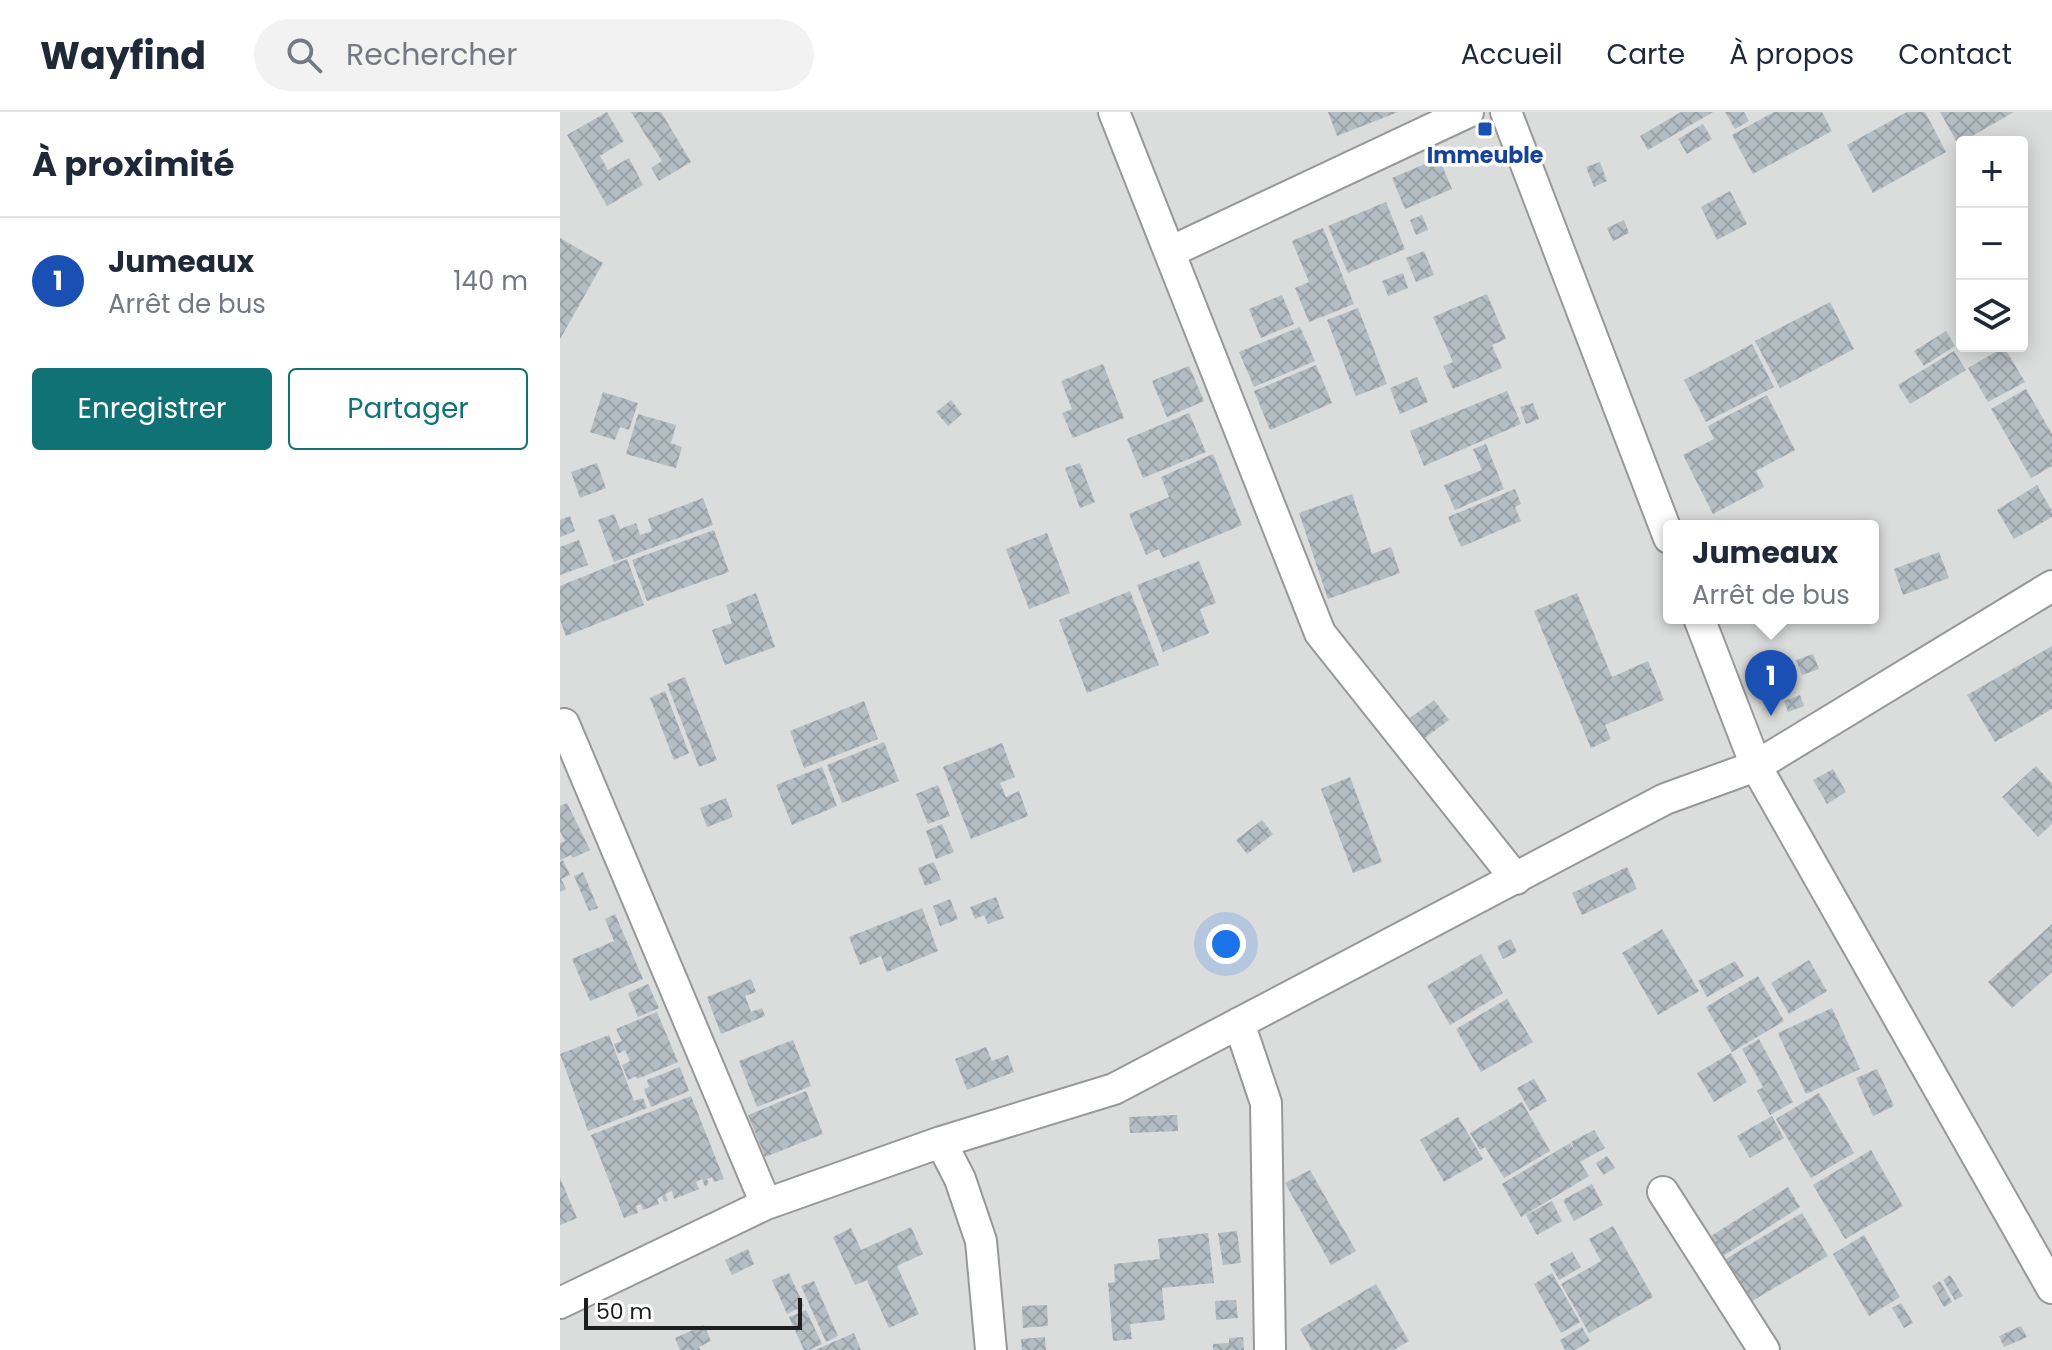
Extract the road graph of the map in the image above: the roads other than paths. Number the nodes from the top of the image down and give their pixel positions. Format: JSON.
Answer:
{"nodes":[{"id":1,"x":1114,"y":112,"type":"edge"},
{"id":2,"x":1468,"y":112,"type":"edge"},
{"id":3,"x":1506,"y":112,"type":"edge"},
{"id":4,"x":1170,"y":252,"type":"junction"},
{"id":5,"x":1663,"y":522,"type":"edge"},
{"id":6,"x":2052,"y":586,"type":"edge"},
{"id":7,"x":1701,"y":624,"type":"edge"},
{"id":8,"x":564,"y":724,"type":"dead end"},
{"id":9,"x":1756,"y":766,"type":"junction"},
{"id":10,"x":1516,"y":879,"type":"junction"},
{"id":11,"x":1239,"y":1023,"type":"junction"},
{"id":12,"x":941,"y":1142,"type":"junction"},
{"id":13,"x":1663,"y":1192,"type":"dead end"},
{"id":14,"x":766,"y":1204,"type":"junction"},
{"id":15,"x":2052,"y":1288,"type":"edge"},
{"id":16,"x":560,"y":1303,"type":"edge"},
{"id":17,"x":991,"y":1350,"type":"edge"},
{"id":18,"x":1270,"y":1350,"type":"edge"},
{"id":19,"x":1764,"y":1350,"type":"edge"}],
"edges":[{"from":1,"to":4,"type":"street"},
{"from":2,"to":4,"type":"street"},
{"from":3,"to":5,"type":"street"},
{"from":4,"to":10,"type":"street"},
{"from":6,"to":9,"type":"street"},
{"from":7,"to":9,"type":"street"},
{"from":8,"to":14,"type":"street"},
{"from":9,"to":10,"type":"street"},
{"from":9,"to":15,"type":"street"},
{"from":10,"to":11,"type":"street"},
{"from":11,"to":12,"type":"street"},
{"from":11,"to":18,"type":"street"},
{"from":12,"to":14,"type":"street"},
{"from":12,"to":17,"type":"street"},
{"from":13,"to":19,"type":"street"},
{"from":14,"to":16,"type":"street"}]}
